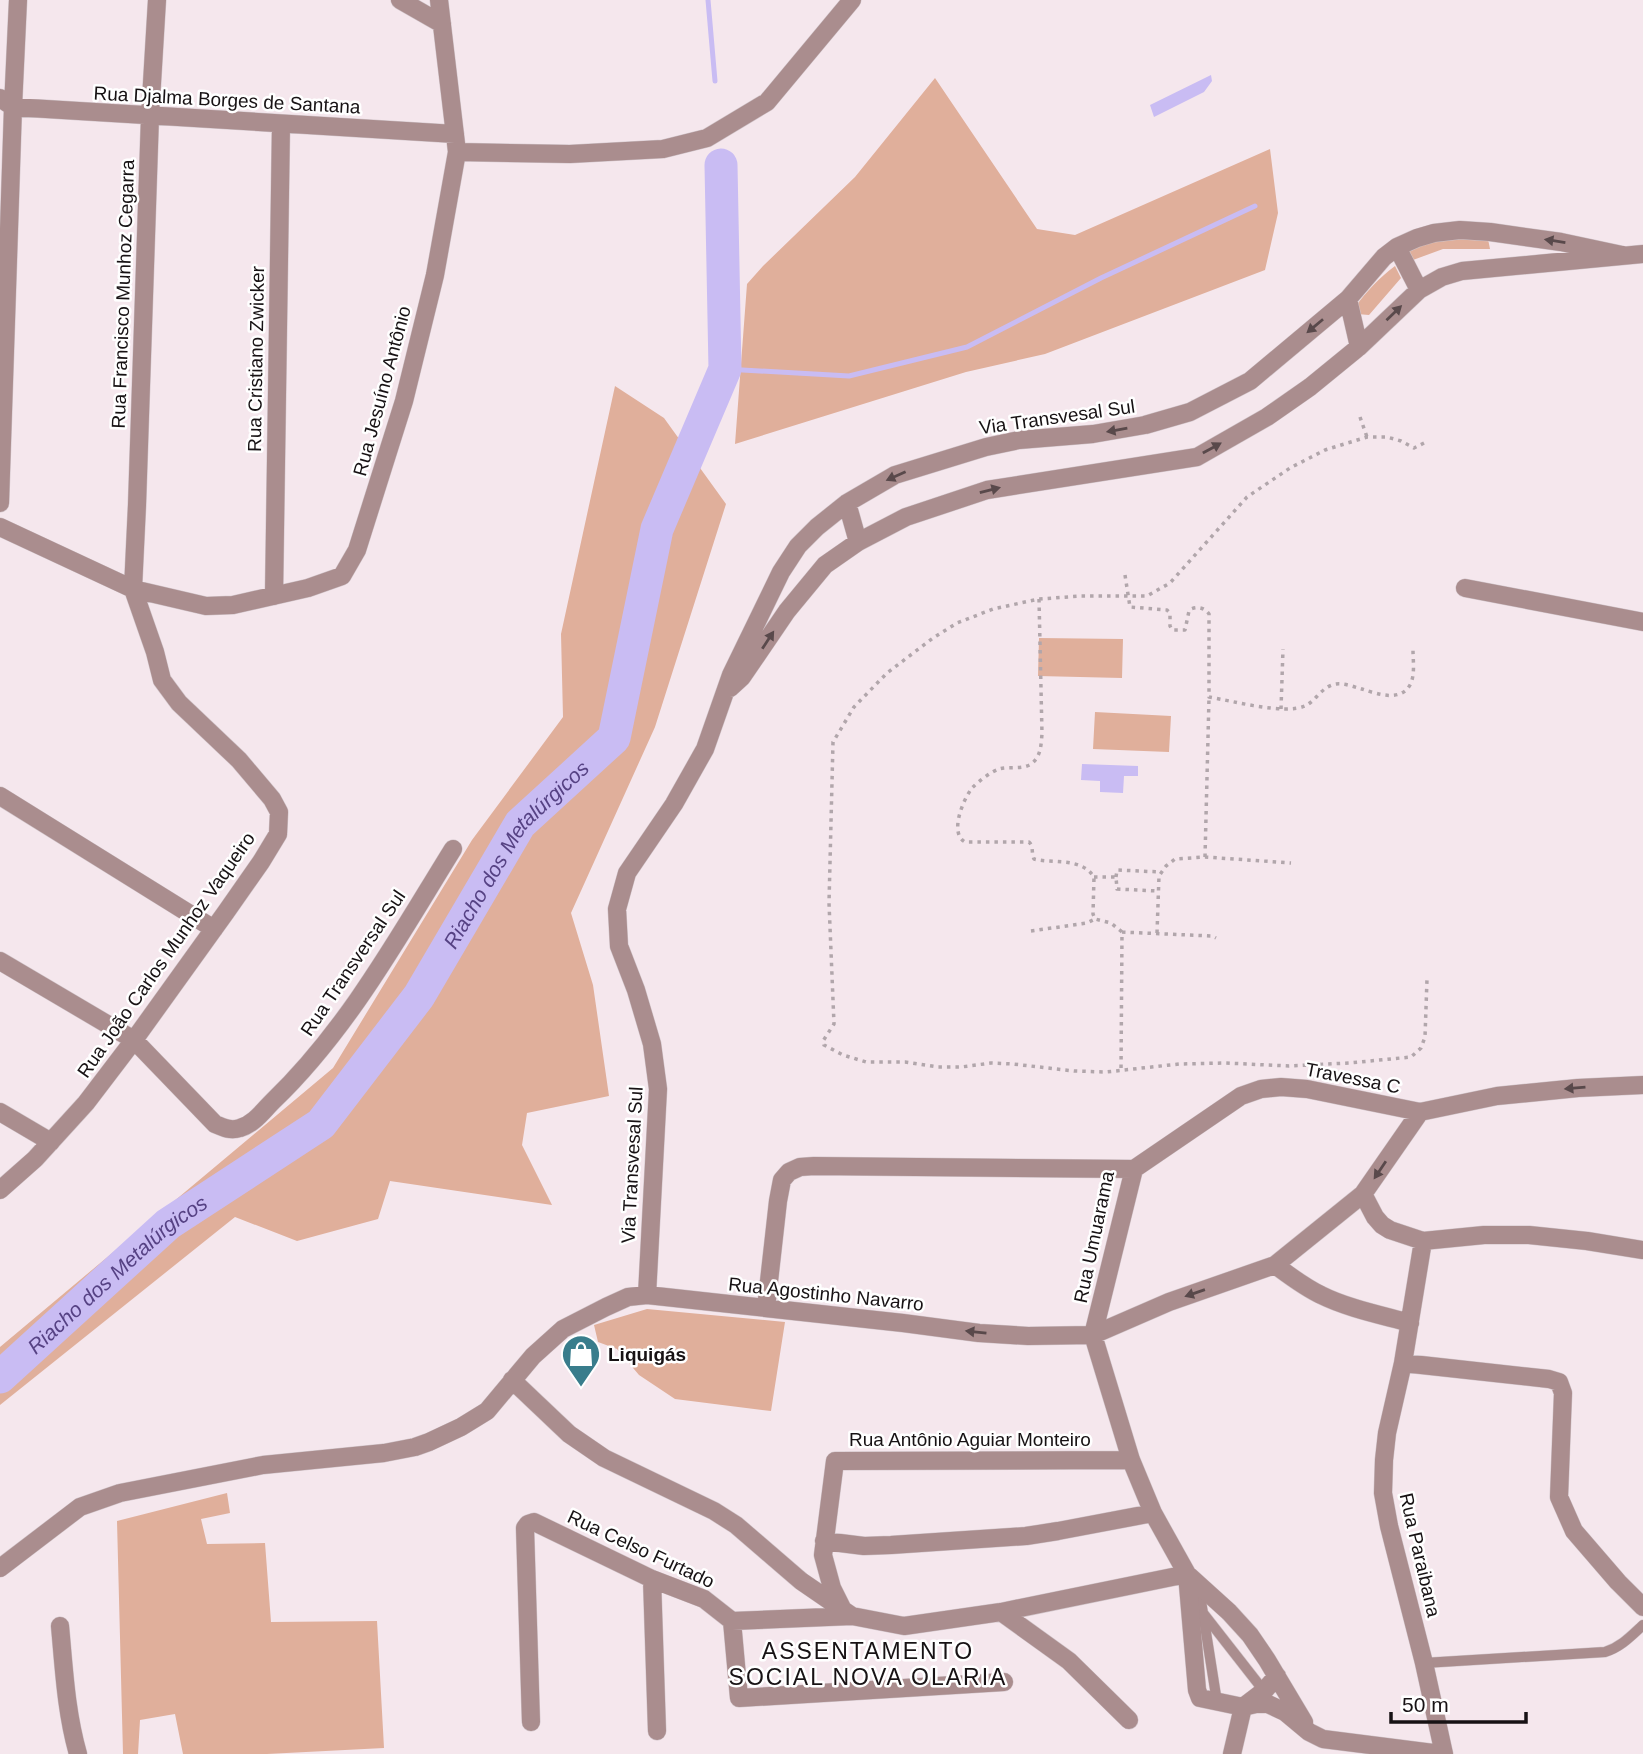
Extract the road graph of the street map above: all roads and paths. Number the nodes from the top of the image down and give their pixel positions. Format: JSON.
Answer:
{"nodes":[{"id":1,"x":18,"y":0,"type":"edge"},
{"id":2,"x":157,"y":0,"type":"edge"},
{"id":3,"x":400,"y":0,"type":"edge"},
{"id":4,"x":439,"y":0,"type":"edge"},
{"id":5,"x":852,"y":0,"type":"edge"},
{"id":6,"x":442,"y":24,"type":"junction"},
{"id":7,"x":6,"y":103,"type":"edge"},
{"id":8,"x":150,"y":116,"type":"junction"},
{"id":9,"x":281,"y":124,"type":"junction"},
{"id":10,"x":456,"y":143,"type":"junction"},
{"id":11,"x":1397,"y":247,"type":"junction"},
{"id":12,"x":1643,"y":254,"type":"edge"},
{"id":13,"x":1622,"y":255,"type":"junction"},
{"id":14,"x":1419,"y":290,"type":"junction"},
{"id":15,"x":1348,"y":299,"type":"junction"},
{"id":16,"x":1359,"y":347,"type":"junction"},
{"id":17,"x":1360,"y":417,"type":"dead end"},
{"id":18,"x":1367,"y":437,"type":"junction"},
{"id":19,"x":1424,"y":443,"type":"dead end"},
{"id":20,"x":0,"y":503,"type":"edge"},
{"id":21,"x":847,"y":503,"type":"junction"},
{"id":22,"x":0,"y":527,"type":"edge"},
{"id":23,"x":858,"y":542,"type":"junction"},
{"id":24,"x":1125,"y":575,"type":"dead end"},
{"id":25,"x":1465,"y":588,"type":"dead end"},
{"id":26,"x":133,"y":589,"type":"junction"},
{"id":27,"x":274,"y":596,"type":"junction"},
{"id":28,"x":1129,"y":597,"type":"junction"},
{"id":29,"x":1039,"y":599,"type":"junction"},
{"id":30,"x":1643,"y":622,"type":"edge"},
{"id":31,"x":1283,"y":649,"type":"dead end"},
{"id":32,"x":1413,"y":650,"type":"dead end"},
{"id":33,"x":725,"y":692,"type":"junction"},
{"id":34,"x":1209,"y":698,"type":"junction"},
{"id":35,"x":1281,"y":709,"type":"junction"},
{"id":36,"x":0,"y":796,"type":"edge"},
{"id":37,"x":453,"y":849,"type":"dead end"},
{"id":38,"x":1205,"y":857,"type":"junction"},
{"id":39,"x":1292,"y":863,"type":"dead end"},
{"id":40,"x":1161,"y":872,"type":"junction"},
{"id":41,"x":1094,"y":877,"type":"junction"},
{"id":42,"x":1116,"y":877,"type":"junction"},
{"id":43,"x":1158,"y":891,"type":"junction"},
{"id":44,"x":1095,"y":919,"type":"junction"},
{"id":45,"x":214,"y":929,"type":"junction"},
{"id":46,"x":1031,"y":931,"type":"dead end"},
{"id":47,"x":1122,"y":932,"type":"junction"},
{"id":48,"x":1157,"y":933,"type":"junction"},
{"id":49,"x":1216,"y":938,"type":"dead end"},
{"id":50,"x":0,"y":961,"type":"edge"},
{"id":51,"x":1427,"y":979,"type":"dead end"},
{"id":52,"x":134,"y":1040,"type":"junction"},
{"id":53,"x":1121,"y":1070,"type":"junction"},
{"id":54,"x":1643,"y":1085,"type":"edge"},
{"id":55,"x":0,"y":1112,"type":"edge"},
{"id":56,"x":1420,"y":1112,"type":"junction"},
{"id":57,"x":51,"y":1142,"type":"junction"},
{"id":58,"x":1134,"y":1169,"type":"junction"},
{"id":59,"x":0,"y":1190,"type":"edge"},
{"id":60,"x":1363,"y":1195,"type":"junction"},
{"id":61,"x":1423,"y":1241,"type":"junction"},
{"id":62,"x":1643,"y":1250,"type":"edge"},
{"id":63,"x":1275,"y":1265,"type":"junction"},
{"id":64,"x":647,"y":1295,"type":"junction"},
{"id":65,"x":766,"y":1308,"type":"junction"},
{"id":66,"x":1410,"y":1323,"type":"junction"},
{"id":67,"x":1093,"y":1335,"type":"junction"},
{"id":68,"x":1403,"y":1363,"type":"junction"},
{"id":69,"x":512,"y":1380,"type":"junction"},
{"id":70,"x":1131,"y":1460,"type":"junction"},
{"id":71,"x":1153,"y":1513,"type":"junction"},
{"id":72,"x":824,"y":1541,"type":"junction"},
{"id":73,"x":0,"y":1568,"type":"edge"},
{"id":74,"x":652,"y":1579,"type":"junction"},
{"id":75,"x":1192,"y":1579,"type":"junction"},
{"id":76,"x":1643,"y":1608,"type":"edge"},
{"id":77,"x":1000,"y":1612,"type":"junction"},
{"id":78,"x":847,"y":1613,"type":"junction"},
{"id":79,"x":1203,"y":1613,"type":"junction"},
{"id":80,"x":732,"y":1621,"type":"junction"},
{"id":81,"x":1643,"y":1625,"type":"edge"},
{"id":82,"x":60,"y":1626,"type":"dead end"},
{"id":83,"x":1423,"y":1663,"type":"junction"},
{"id":84,"x":1277,"y":1676,"type":"junction"},
{"id":85,"x":1004,"y":1682,"type":"dead end"},
{"id":86,"x":1264,"y":1691,"type":"junction"},
{"id":87,"x":1217,"y":1702,"type":"junction"},
{"id":88,"x":1243,"y":1707,"type":"junction"},
{"id":89,"x":1129,"y":1720,"type":"dead end"},
{"id":90,"x":531,"y":1722,"type":"dead end"},
{"id":91,"x":657,"y":1731,"type":"dead end"},
{"id":92,"x":1309,"y":1732,"type":"junction"},
{"id":93,"x":78,"y":1754,"type":"edge"},
{"id":94,"x":1233,"y":1754,"type":"edge"},
{"id":95,"x":1442,"y":1754,"type":"edge"}],
"edges":[{"from":1,"to":7,"type":"street"},
{"from":2,"to":8,"type":"street","name":"Rua Francisco Munhoz Cegarra"},
{"from":3,"to":6,"type":"street"},
{"from":4,"to":6,"type":"street","name":"Rua Jesuíno Antônio"},
{"from":5,"to":10,"type":"street","name":"Rua Djalma Borges de Santana"},
{"from":6,"to":10,"type":"street","name":"Rua Jesuíno Antônio"},
{"from":7,"to":8,"type":"street","name":"Rua Djalma Borges de Santana"},
{"from":7,"to":20,"type":"street"},
{"from":8,"to":9,"type":"street","name":"Rua Djalma Borges de Santana"},
{"from":8,"to":26,"type":"street","name":"Rua Francisco Munhoz Cegarra"},
{"from":9,"to":10,"type":"street","name":"Rua Djalma Borges de Santana"},
{"from":9,"to":27,"type":"street","name":"Rua Cristiano Zwicker"},
{"from":10,"to":27,"type":"street","name":"Rua Jesuíno Antônio"},
{"from":13,"to":11,"type":"street","name":"Via Transvesal Sul","one_way":true},
{"from":11,"to":14,"type":"street"},
{"from":11,"to":15,"type":"street","name":"Via Transvesal Sul"},
{"from":12,"to":13,"type":"street","name":"Via Transvesal Sul"},
{"from":13,"to":14,"type":"street","name":"Via Transvesal Sul"},
{"from":16,"to":14,"type":"street","name":"Via Transvesal Sul","one_way":true},
{"from":15,"to":16,"type":"street"},
{"from":15,"to":21,"type":"street","name":"Via Transvesal Sul","one_way":true},
{"from":23,"to":16,"type":"street","name":"Via Transvesal Sul","one_way":true},
{"from":17,"to":18,"type":"path"},
{"from":18,"to":19,"type":"path"},
{"from":18,"to":28,"type":"path"},
{"from":21,"to":23,"type":"street"},
{"from":21,"to":33,"type":"street","name":"Via Transvesal Sul"},
{"from":22,"to":26,"type":"street","name":"Rua Jesuíno Antônio"},
{"from":33,"to":23,"type":"street","name":"Via Transvesal Sul","one_way":true},
{"from":24,"to":28,"type":"path"},
{"from":25,"to":30,"type":"street"},
{"from":26,"to":27,"type":"street","name":"Rua Jesuíno Antônio"},
{"from":26,"to":45,"type":"street","name":"Rua João Carlos Munhoz Vaqueiro"},
{"from":28,"to":29,"type":"path"},
{"from":28,"to":34,"type":"path"},
{"from":29,"to":41,"type":"path"},
{"from":29,"to":53,"type":"path"},
{"from":31,"to":35,"type":"path"},
{"from":32,"to":35,"type":"path"},
{"from":33,"to":64,"type":"street","name":"Via Transvesal Sul"},
{"from":34,"to":35,"type":"path"},
{"from":34,"to":38,"type":"path"},
{"from":36,"to":45,"type":"street"},
{"from":37,"to":52,"type":"street","name":"Rua Transversal Sul"},
{"from":38,"to":39,"type":"path"},
{"from":38,"to":40,"type":"path"},
{"from":40,"to":42,"type":"path"},
{"from":40,"to":43,"type":"path"},
{"from":41,"to":42,"type":"path"},
{"from":41,"to":44,"type":"path"},
{"from":42,"to":43,"type":"path"},
{"from":43,"to":48,"type":"path"},
{"from":44,"to":46,"type":"path"},
{"from":44,"to":47,"type":"path"},
{"from":45,"to":52,"type":"street","name":"Rua João Carlos Munhoz Vaqueiro"},
{"from":47,"to":48,"type":"path"},
{"from":47,"to":53,"type":"path"},
{"from":48,"to":49,"type":"path"},
{"from":50,"to":52,"type":"street"},
{"from":51,"to":53,"type":"path"},
{"from":52,"to":57,"type":"street","name":"Rua João Carlos Munhoz Vaqueiro"},
{"from":54,"to":56,"type":"street","one_way":true},
{"from":55,"to":57,"type":"street"},
{"from":56,"to":58,"type":"street","name":"Travessa C"},
{"from":56,"to":60,"type":"street","name":"Rua Agostinho Navarro","one_way":true},
{"from":57,"to":59,"type":"street","name":"Rua João Carlos Munhoz Vaqueiro"},
{"from":58,"to":65,"type":"street","name":"Rua Umuarama"},
{"from":58,"to":67,"type":"street","name":"Rua Umuarama"},
{"from":60,"to":61,"type":"street"},
{"from":60,"to":63,"type":"street","name":"Rua Agostinho Navarro"},
{"from":61,"to":62,"type":"street"},
{"from":61,"to":66,"type":"street","name":"Rua Paraibana"},
{"from":63,"to":66,"type":"street"},
{"from":63,"to":67,"type":"street","name":"Rua Agostinho Navarro","one_way":true},
{"from":64,"to":65,"type":"street","name":"Rua Agostinho Navarro"},
{"from":64,"to":69,"type":"street","name":"Rua Agostinho Navarro"},
{"from":67,"to":65,"type":"street","name":"Rua Agostinho Navarro","one_way":true},
{"from":66,"to":68,"type":"street","name":"Rua Paraibana"},
{"from":67,"to":70,"type":"street"},
{"from":68,"to":76,"type":"street"},
{"from":68,"to":83,"type":"street","name":"Rua Paraibana"},
{"from":69,"to":73,"type":"street","name":"Rua Agostinho Navarro"},
{"from":69,"to":78,"type":"street"},
{"from":70,"to":71,"type":"street"},
{"from":70,"to":72,"type":"street","name":"Rua Antônio Aguiar Monteiro"},
{"from":71,"to":72,"type":"street"},
{"from":71,"to":75,"type":"street"},
{"from":72,"to":78,"type":"street","name":"Rua Antônio Aguiar Monteiro"},
{"from":74,"to":80,"type":"street","name":"Rua Celso Furtado"},
{"from":74,"to":90,"type":"street","name":"Rua Celso Furtado"},
{"from":74,"to":91,"type":"street"},
{"from":75,"to":77,"type":"street"},
{"from":75,"to":79,"type":"lane"},
{"from":75,"to":84,"type":"street"},
{"from":75,"to":87,"type":"street"},
{"from":77,"to":78,"type":"street"},
{"from":77,"to":89,"type":"street"},
{"from":78,"to":80,"type":"street"},
{"from":79,"to":86,"type":"lane"},
{"from":79,"to":87,"type":"lane"},
{"from":80,"to":85,"type":"street"},
{"from":81,"to":83,"type":"lane"},
{"from":82,"to":93,"type":"street"},
{"from":83,"to":95,"type":"street","name":"Rua Paraibana"},
{"from":84,"to":86,"type":"street"},
{"from":84,"to":92,"type":"street"},
{"from":86,"to":88,"type":"street"},
{"from":87,"to":88,"type":"street"},
{"from":88,"to":92,"type":"street"},
{"from":88,"to":94,"type":"street"},
{"from":92,"to":95,"type":"street"}]}
